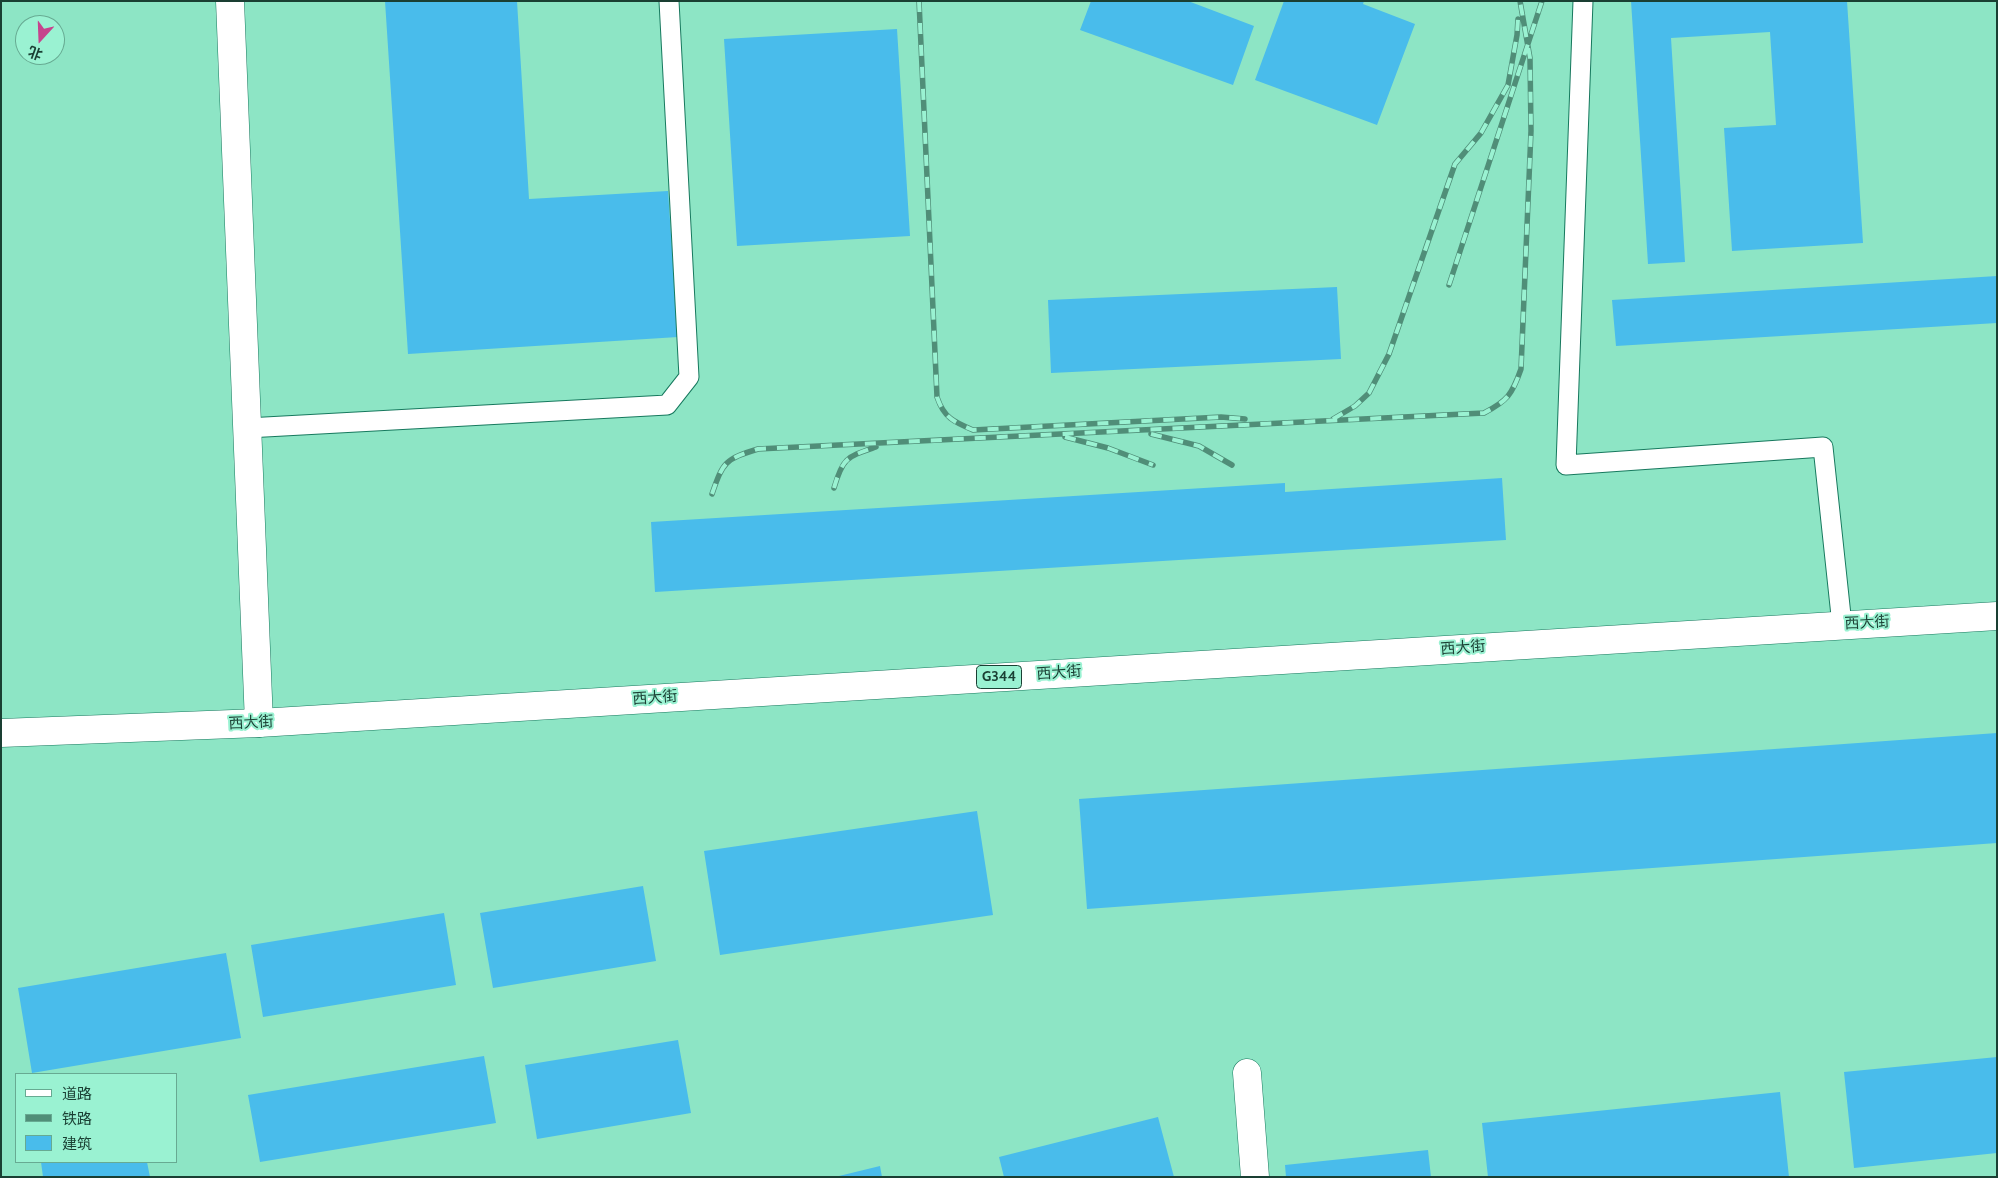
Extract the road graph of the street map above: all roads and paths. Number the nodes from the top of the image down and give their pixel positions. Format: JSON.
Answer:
{"nodes":[{"id":1,"x":230,"y":1,"type":"edge"},
{"id":2,"x":669,"y":1,"type":"edge"},
{"id":3,"x":1583,"y":1,"type":"edge"},
{"id":4,"x":247,"y":428,"type":"junction"},
{"id":5,"x":1997,"y":616,"type":"edge"},
{"id":6,"x":1842,"y":625,"type":"junction"},
{"id":7,"x":259,"y":723,"type":"junction"},
{"id":8,"x":1,"y":733,"type":"edge"},
{"id":9,"x":1247,"y":1073,"type":"dead end"},
{"id":10,"x":1255,"y":1177,"type":"edge"}],
"edges":[{"from":1,"to":4,"type":"main road"},
{"from":2,"to":4,"type":"lane"},
{"from":3,"to":6,"type":"lane"},
{"from":4,"to":7,"type":"main road"},
{"from":5,"to":6,"type":"main road","name":"西大街","number":"G344"},
{"from":6,"to":7,"type":"main road","name":"西大街","number":"G344"},
{"from":7,"to":8,"type":"main road","name":"西大街","number":"G344"},
{"from":9,"to":10,"type":"main road"}]}
